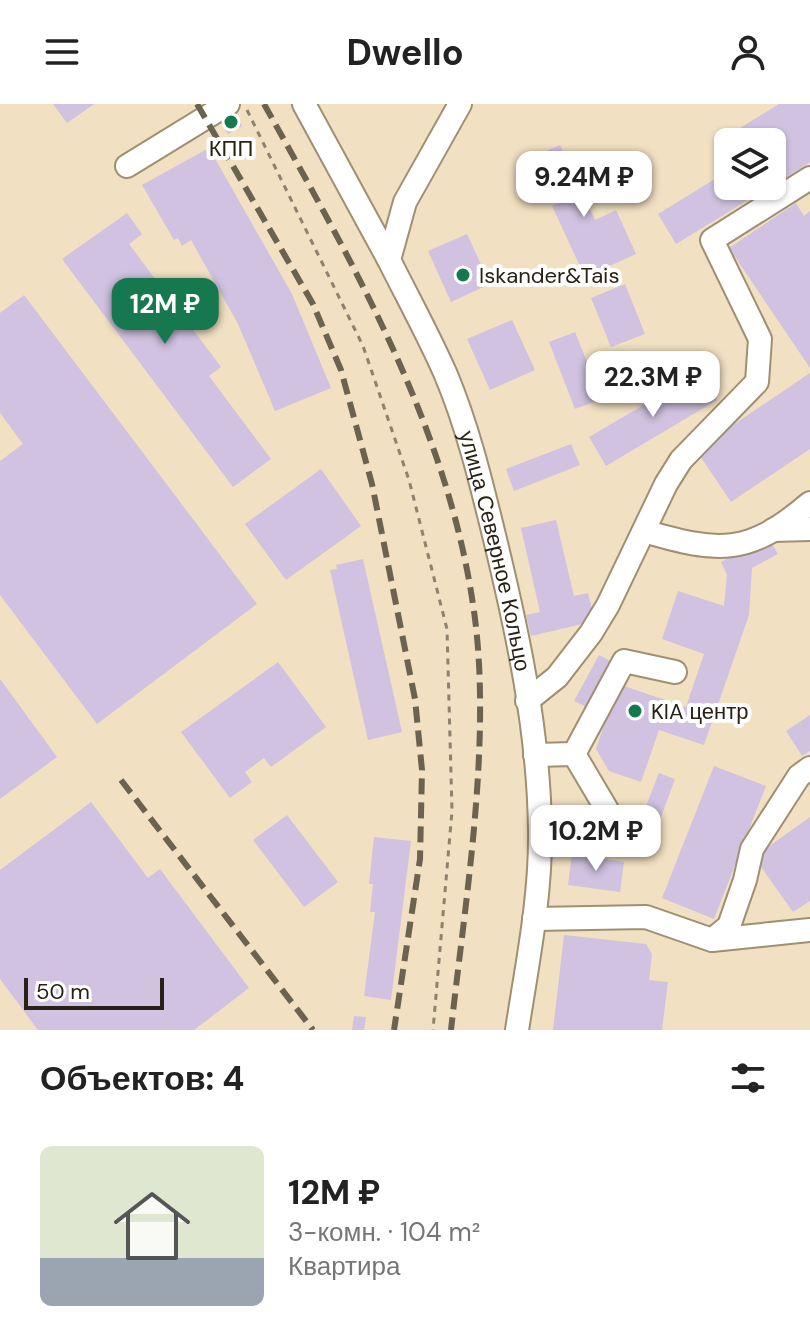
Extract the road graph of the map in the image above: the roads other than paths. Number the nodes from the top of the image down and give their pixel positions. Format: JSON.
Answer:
{"nodes":[{"id":1,"x":228,"y":104,"type":"edge"},
{"id":2,"x":304,"y":104,"type":"edge"},
{"id":3,"x":460,"y":104,"type":"edge"},
{"id":4,"x":127,"y":166,"type":"dead end"},
{"id":5,"x":810,"y":178,"type":"edge"},
{"id":6,"x":389,"y":260,"type":"junction"},
{"id":7,"x":810,"y":503,"type":"edge"},
{"id":8,"x":810,"y":529,"type":"edge"},
{"id":9,"x":773,"y":530,"type":"junction"},
{"id":10,"x":644,"y":531,"type":"junction"},
{"id":11,"x":675,"y":672,"type":"dead end"},
{"id":12,"x":527,"y":701,"type":"junction"},
{"id":13,"x":574,"y":754,"type":"junction"},
{"id":14,"x":535,"y":755,"type":"junction"},
{"id":15,"x":810,"y":768,"type":"edge"},
{"id":16,"x":613,"y":820,"type":"dead end"},
{"id":17,"x":534,"y":919,"type":"junction"},
{"id":18,"x":810,"y":930,"type":"edge"},
{"id":19,"x":712,"y":940,"type":"junction"},
{"id":20,"x":517,"y":1030,"type":"edge"}],
"edges":[{"from":1,"to":4,"type":"street"},
{"from":2,"to":6,"type":"street","name":"улица Северное Кольцо"},
{"from":3,"to":6,"type":"street"},
{"from":5,"to":10,"type":"street"},
{"from":6,"to":12,"type":"street","name":"улица Северное Кольцо"},
{"from":7,"to":9,"type":"street"},
{"from":8,"to":9,"type":"street"},
{"from":9,"to":10,"type":"street"},
{"from":10,"to":12,"type":"street"},
{"from":11,"to":13,"type":"street"},
{"from":12,"to":14,"type":"street","name":"улица Северное Кольцо"},
{"from":13,"to":14,"type":"street"},
{"from":13,"to":16,"type":"street"},
{"from":14,"to":17,"type":"street","name":"улица Северное Кольцо"},
{"from":15,"to":19,"type":"street"},
{"from":17,"to":19,"type":"street"},
{"from":17,"to":20,"type":"street","name":"улица Северное Кольцо"},
{"from":18,"to":19,"type":"street"}]}
